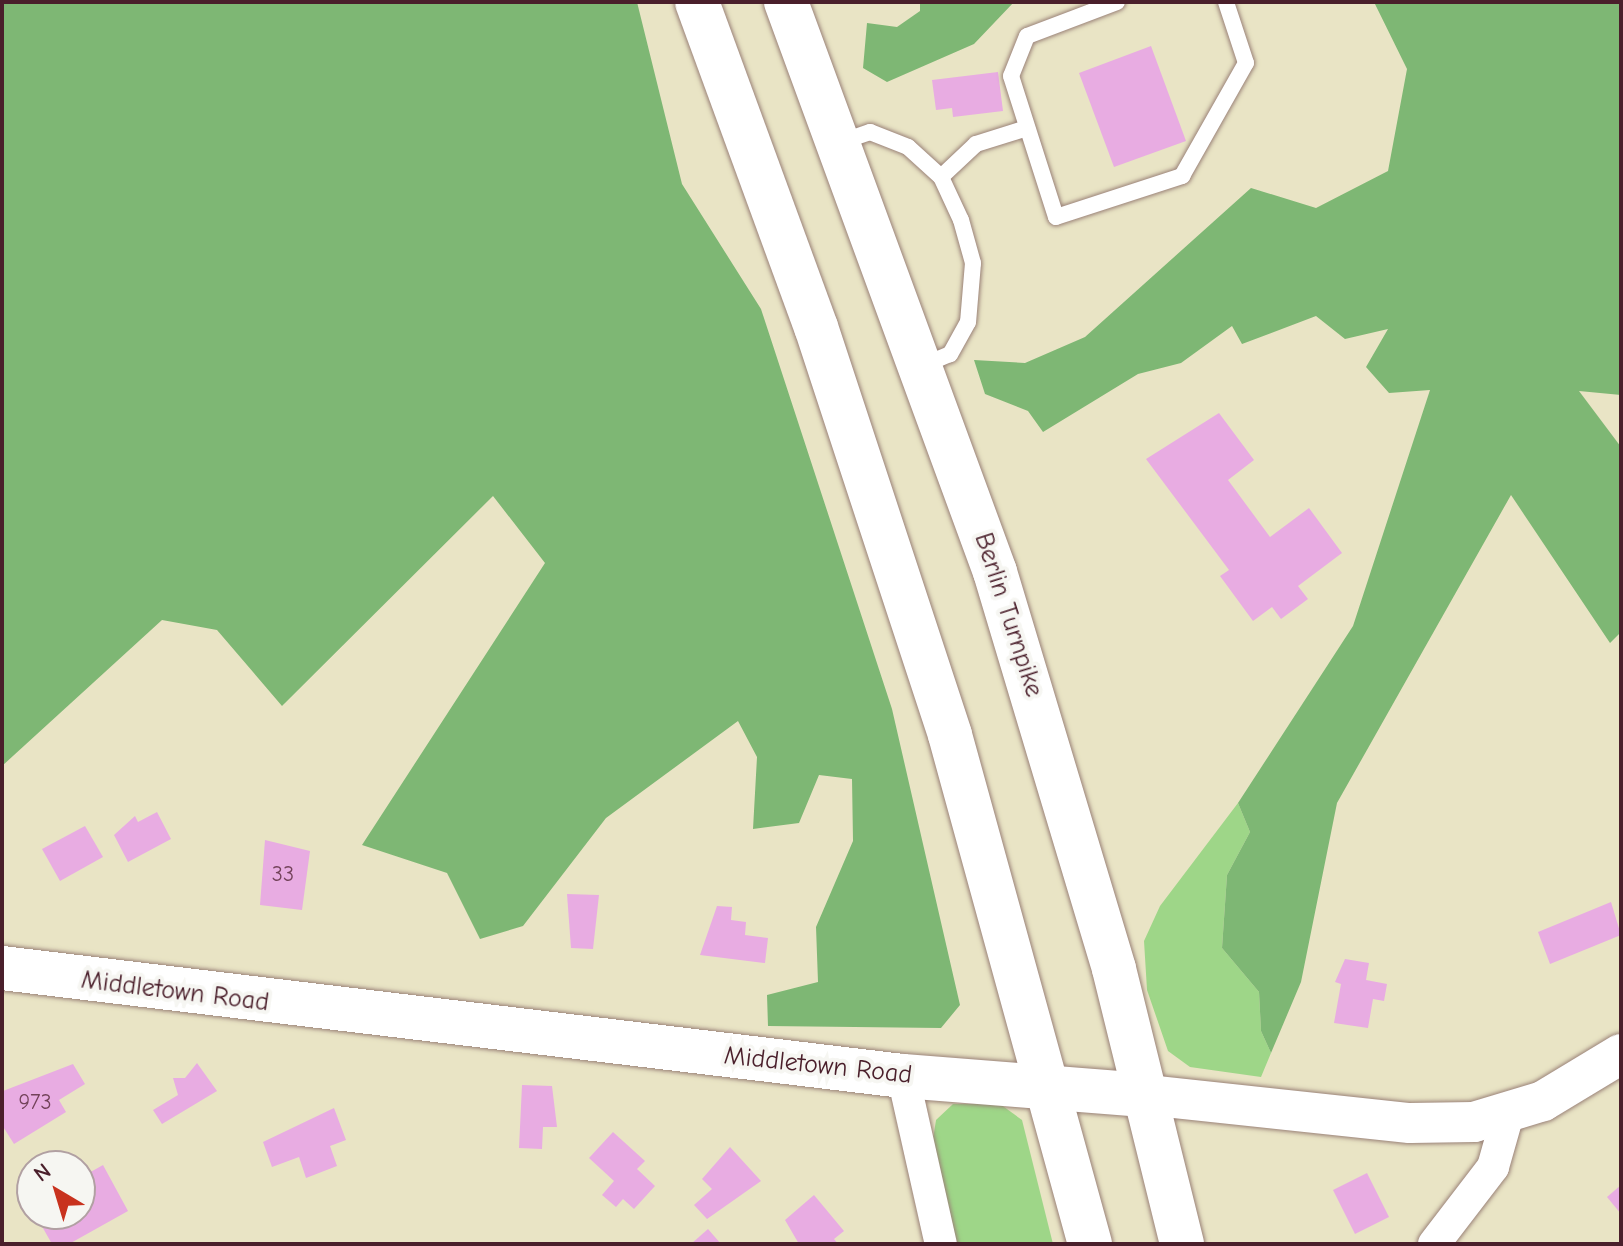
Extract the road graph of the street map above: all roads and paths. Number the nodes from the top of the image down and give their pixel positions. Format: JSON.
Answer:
{"nodes":[{"id":1,"x":697,"y":2,"type":"edge"},
{"id":2,"x":786,"y":2,"type":"edge"},
{"id":3,"x":1117,"y":2,"type":"edge"},
{"id":4,"x":1226,"y":2,"type":"edge"},
{"id":5,"x":1027,"y":128,"type":"junction"},
{"id":6,"x":841,"y":142,"type":"junction"},
{"id":7,"x":941,"y":177,"type":"junction"},
{"id":8,"x":924,"y":365,"type":"junction"},
{"id":9,"x":2,"y":968,"type":"edge"},
{"id":10,"x":1621,"y":1054,"type":"edge"},
{"id":11,"x":903,"y":1076,"type":"junction"},
{"id":12,"x":1050,"y":1085,"type":"junction"},
{"id":13,"x":1147,"y":1095,"type":"junction"},
{"id":14,"x":1508,"y":1114,"type":"junction"},
{"id":15,"x":941,"y":1244,"type":"edge"},
{"id":16,"x":1090,"y":1244,"type":"edge"},
{"id":17,"x":1182,"y":1244,"type":"edge"},
{"id":18,"x":1434,"y":1244,"type":"edge"}],
"edges":[{"from":1,"to":12,"type":"main road"},
{"from":2,"to":6,"type":"main road","name":"Berlin Turnpike"},
{"from":3,"to":5,"type":"lane"},
{"from":4,"to":5,"type":"lane"},
{"from":5,"to":7,"type":"lane"},
{"from":6,"to":7,"type":"lane"},
{"from":6,"to":8,"type":"main road","name":"Berlin Turnpike"},
{"from":7,"to":8,"type":"lane"},
{"from":8,"to":13,"type":"main road","name":"Berlin Turnpike"},
{"from":9,"to":11,"type":"main road","name":"Middletown Road"},
{"from":10,"to":14,"type":"street","name":"Middletown Road"},
{"from":11,"to":12,"type":"main road","name":"Middletown Road"},
{"from":11,"to":15,"type":"street"},
{"from":12,"to":13,"type":"main road","name":"Middletown Road"},
{"from":12,"to":16,"type":"main road"},
{"from":13,"to":14,"type":"street","name":"Middletown Road"},
{"from":13,"to":17,"type":"main road","name":"Berlin Turnpike"},
{"from":14,"to":18,"type":"street"}]}
